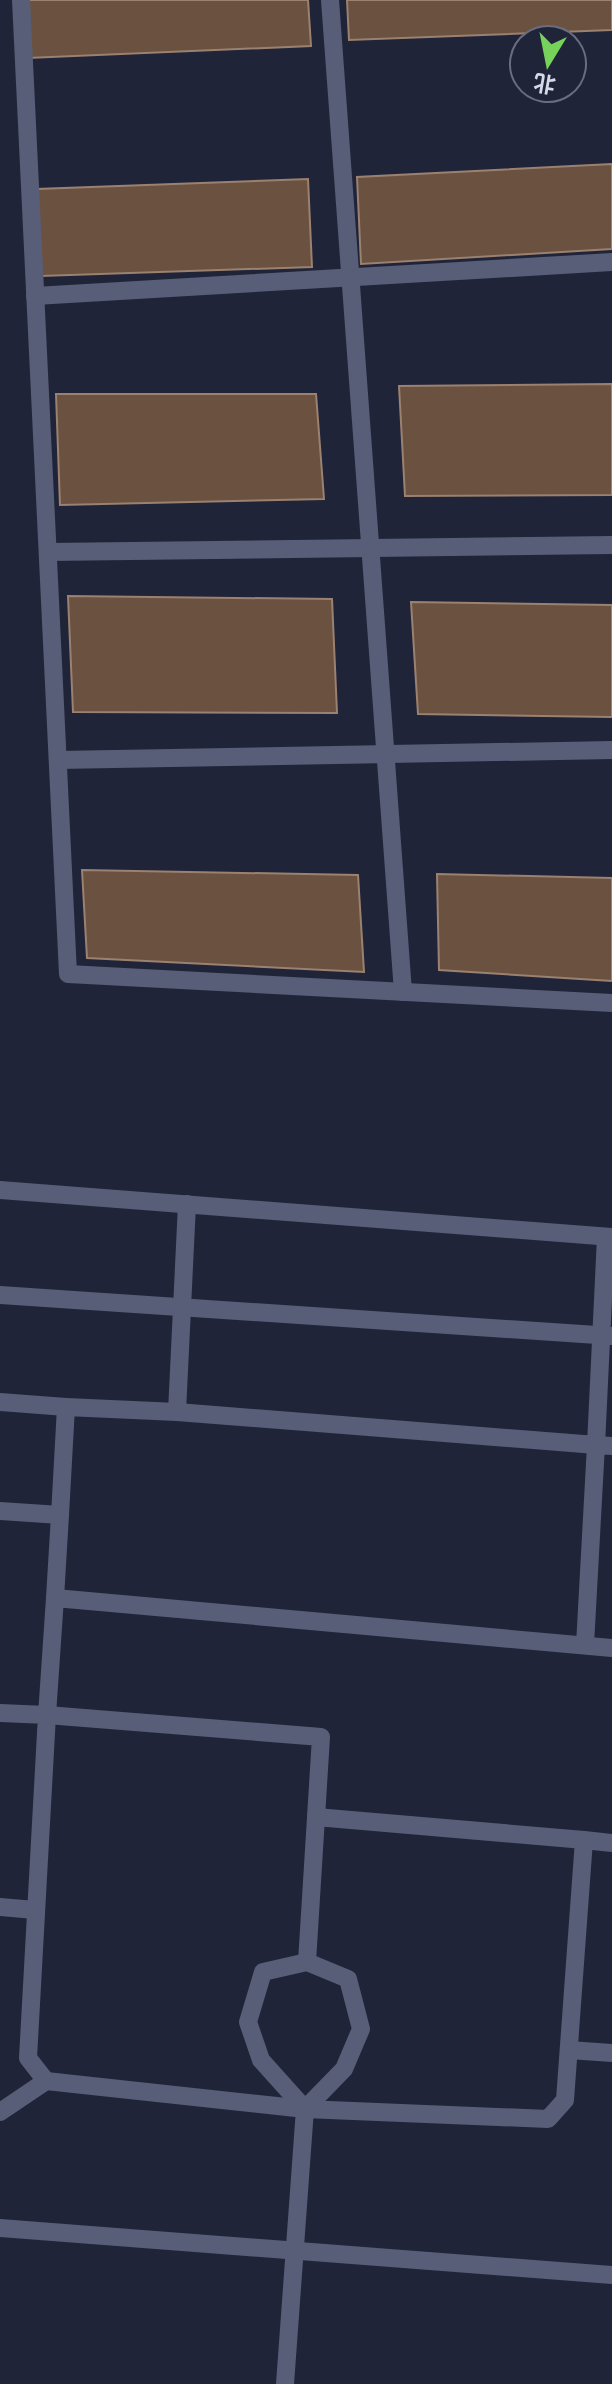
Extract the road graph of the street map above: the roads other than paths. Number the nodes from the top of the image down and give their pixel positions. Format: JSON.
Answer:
{"nodes":[{"id":1,"x":21,"y":0,"type":"edge"},
{"id":2,"x":330,"y":0,"type":"edge"},
{"id":3,"x":612,"y":262,"type":"edge"},
{"id":4,"x":35,"y":296,"type":"junction"},
{"id":5,"x":612,"y":545,"type":"edge"},
{"id":6,"x":48,"y":552,"type":"junction"},
{"id":7,"x":612,"y":750,"type":"edge"},
{"id":8,"x":58,"y":760,"type":"junction"},
{"id":9,"x":403,"y":992,"type":"junction"},
{"id":10,"x":612,"y":1003,"type":"edge"},
{"id":11,"x":0,"y":1190,"type":"edge"},
{"id":12,"x":187,"y":1204,"type":"junction"},
{"id":13,"x":609,"y":1237,"type":"edge"},
{"id":14,"x":0,"y":1295,"type":"edge"},
{"id":15,"x":607,"y":1335,"type":"edge"},
{"id":16,"x":0,"y":1402,"type":"edge"},
{"id":17,"x":66,"y":1407,"type":"junction"},
{"id":18,"x":177,"y":1412,"type":"junction"},
{"id":19,"x":604,"y":1446,"type":"edge"},
{"id":20,"x":0,"y":1511,"type":"edge"},
{"id":21,"x":60,"y":1515,"type":"junction"},
{"id":22,"x":55,"y":1598,"type":"junction"},
{"id":23,"x":585,"y":1645,"type":"junction"},
{"id":24,"x":612,"y":1648,"type":"edge"},
{"id":25,"x":0,"y":1713,"type":"edge"},
{"id":26,"x":47,"y":1715,"type":"junction"},
{"id":27,"x":316,"y":1817,"type":"junction"},
{"id":28,"x":584,"y":1840,"type":"junction"},
{"id":29,"x":612,"y":1843,"type":"edge"},
{"id":30,"x":0,"y":1907,"type":"edge"},
{"id":31,"x":35,"y":1910,"type":"junction"},
{"id":32,"x":307,"y":1962,"type":"junction"},
{"id":33,"x":569,"y":2050,"type":"junction"},
{"id":34,"x":612,"y":2053,"type":"edge"},
{"id":35,"x":46,"y":2081,"type":"junction"},
{"id":36,"x":305,"y":2109,"type":"junction"},
{"id":37,"x":0,"y":2112,"type":"edge"},
{"id":38,"x":0,"y":2228,"type":"edge"},
{"id":39,"x":295,"y":2251,"type":"junction"},
{"id":40,"x":612,"y":2275,"type":"edge"},
{"id":41,"x":285,"y":2384,"type":"edge"}],
"edges":[{"from":1,"to":4,"type":"lane"},
{"from":2,"to":9,"type":"lane"},
{"from":3,"to":4,"type":"lane"},
{"from":4,"to":6,"type":"lane"},
{"from":5,"to":6,"type":"lane"},
{"from":6,"to":8,"type":"lane"},
{"from":7,"to":8,"type":"lane"},
{"from":8,"to":9,"type":"lane"},
{"from":9,"to":10,"type":"lane"},
{"from":11,"to":12,"type":"lane"},
{"from":12,"to":13,"type":"lane"},
{"from":12,"to":18,"type":"lane"},
{"from":13,"to":15,"type":"lane"},
{"from":14,"to":15,"type":"lane"},
{"from":15,"to":19,"type":"lane"},
{"from":16,"to":17,"type":"lane"},
{"from":17,"to":18,"type":"lane"},
{"from":17,"to":21,"type":"lane"},
{"from":18,"to":19,"type":"lane"},
{"from":19,"to":23,"type":"lane"},
{"from":20,"to":21,"type":"lane"},
{"from":21,"to":22,"type":"lane"},
{"from":22,"to":23,"type":"lane"},
{"from":22,"to":26,"type":"lane"},
{"from":23,"to":24,"type":"lane"},
{"from":25,"to":26,"type":"lane"},
{"from":26,"to":27,"type":"lane"},
{"from":26,"to":31,"type":"lane"},
{"from":27,"to":28,"type":"lane"},
{"from":27,"to":32,"type":"lane"},
{"from":28,"to":29,"type":"lane"},
{"from":28,"to":33,"type":"lane"},
{"from":30,"to":31,"type":"lane"},
{"from":31,"to":35,"type":"lane"},
{"from":32,"to":36,"type":"lane"},
{"from":32,"to":36,"type":"lane"},
{"from":33,"to":34,"type":"lane"},
{"from":33,"to":36,"type":"lane"},
{"from":35,"to":36,"type":"lane"},
{"from":35,"to":37,"type":"lane"},
{"from":36,"to":39,"type":"lane"},
{"from":38,"to":39,"type":"lane"},
{"from":39,"to":40,"type":"lane"},
{"from":39,"to":41,"type":"lane"}]}
